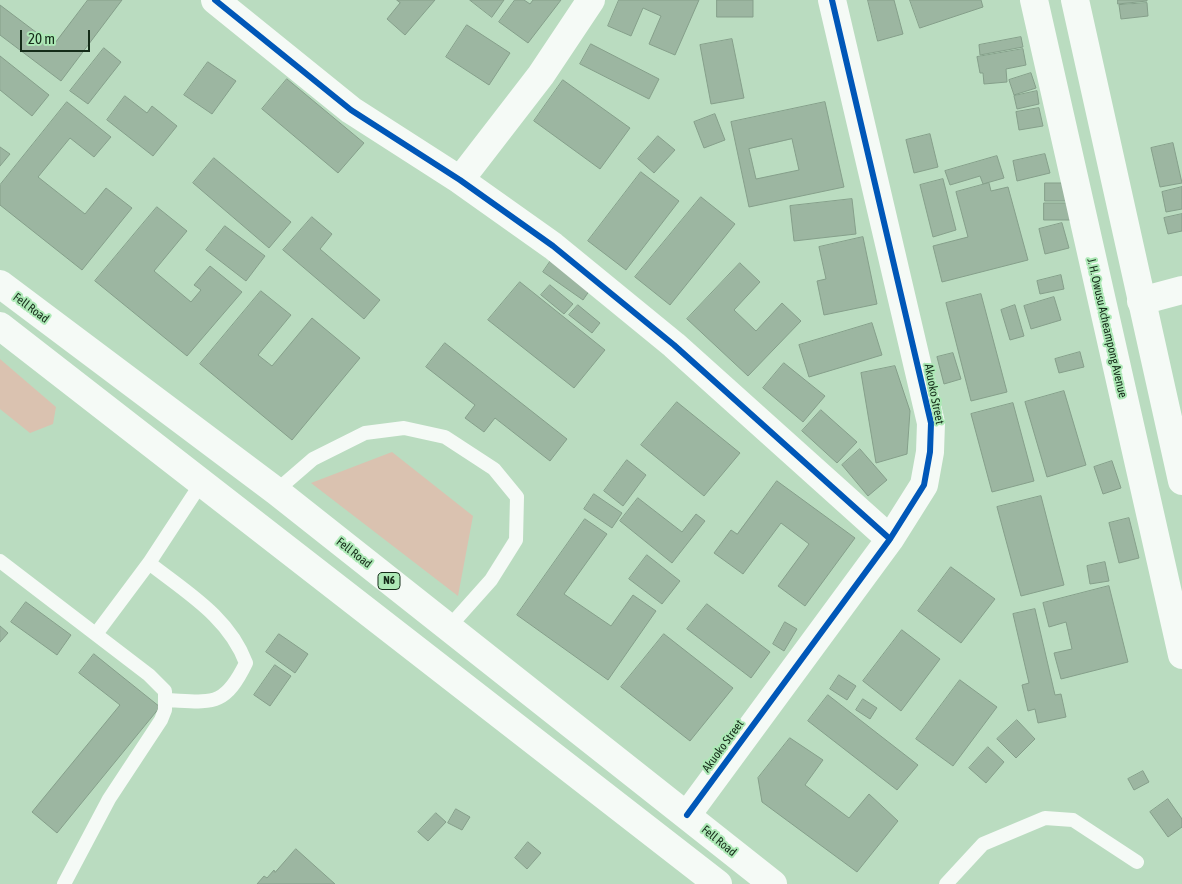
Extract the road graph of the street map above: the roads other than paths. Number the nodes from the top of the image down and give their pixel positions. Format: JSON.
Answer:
{"nodes":[{"id":1,"x":215,"y":0,"type":"edge"},
{"id":2,"x":591,"y":0,"type":"edge"},
{"id":3,"x":832,"y":0,"type":"edge"},
{"id":4,"x":1034,"y":0,"type":"edge"},
{"id":5,"x":1075,"y":0,"type":"edge"},
{"id":6,"x":460,"y":180,"type":"junction"},
{"id":7,"x":0,"y":284,"type":"edge"},
{"id":8,"x":1182,"y":290,"type":"edge"},
{"id":9,"x":1141,"y":301,"type":"junction"},
{"id":10,"x":0,"y":326,"type":"edge"},
{"id":11,"x":1182,"y":481,"type":"edge"},
{"id":12,"x":202,"y":482,"type":"junction"},
{"id":13,"x":276,"y":491,"type":"junction"},
{"id":14,"x":890,"y":539,"type":"junction"},
{"id":15,"x":0,"y":561,"type":"edge"},
{"id":16,"x":149,"y":564,"type":"junction"},
{"id":17,"x":449,"y":628,"type":"junction"},
{"id":18,"x":96,"y":634,"type":"junction"},
{"id":19,"x":1182,"y":655,"type":"edge"},
{"id":20,"x":166,"y":700,"type":"junction"},
{"id":21,"x":687,"y":815,"type":"junction"},
{"id":22,"x":1137,"y":862,"type":"dead end"},
{"id":23,"x":64,"y":884,"type":"edge"},
{"id":24,"x":718,"y":884,"type":"edge"},
{"id":25,"x":773,"y":884,"type":"edge"},
{"id":26,"x":946,"y":884,"type":"edge"}],
"edges":[{"from":1,"to":6,"type":"street"},
{"from":2,"to":6,"type":"street"},
{"from":3,"to":14,"type":"street","name":"Akuoko Street"},
{"from":4,"to":19,"type":"street","name":"J. H. Owusu Acheampong Avenue"},
{"from":5,"to":9,"type":"street"},
{"from":6,"to":14,"type":"street"},
{"from":7,"to":13,"type":"street","name":"Fell Road","number":"N6"},
{"from":8,"to":9,"type":"street"},
{"from":9,"to":11,"type":"street"},
{"from":10,"to":12,"type":"street"},
{"from":12,"to":16,"type":"lane"},
{"from":12,"to":24,"type":"street"},
{"from":13,"to":17,"type":"street","name":"Fell Road","number":"N6"},
{"from":13,"to":17,"type":"lane"},
{"from":14,"to":21,"type":"street","name":"Akuoko Street"},
{"from":15,"to":18,"type":"lane"},
{"from":16,"to":18,"type":"lane"},
{"from":16,"to":20,"type":"lane"},
{"from":17,"to":21,"type":"street","name":"Fell Road","number":"N6"},
{"from":18,"to":20,"type":"lane"},
{"from":20,"to":23,"type":"lane"},
{"from":21,"to":25,"type":"street","name":"Fell Road","number":"N6"},
{"from":22,"to":26,"type":"lane"}]}
